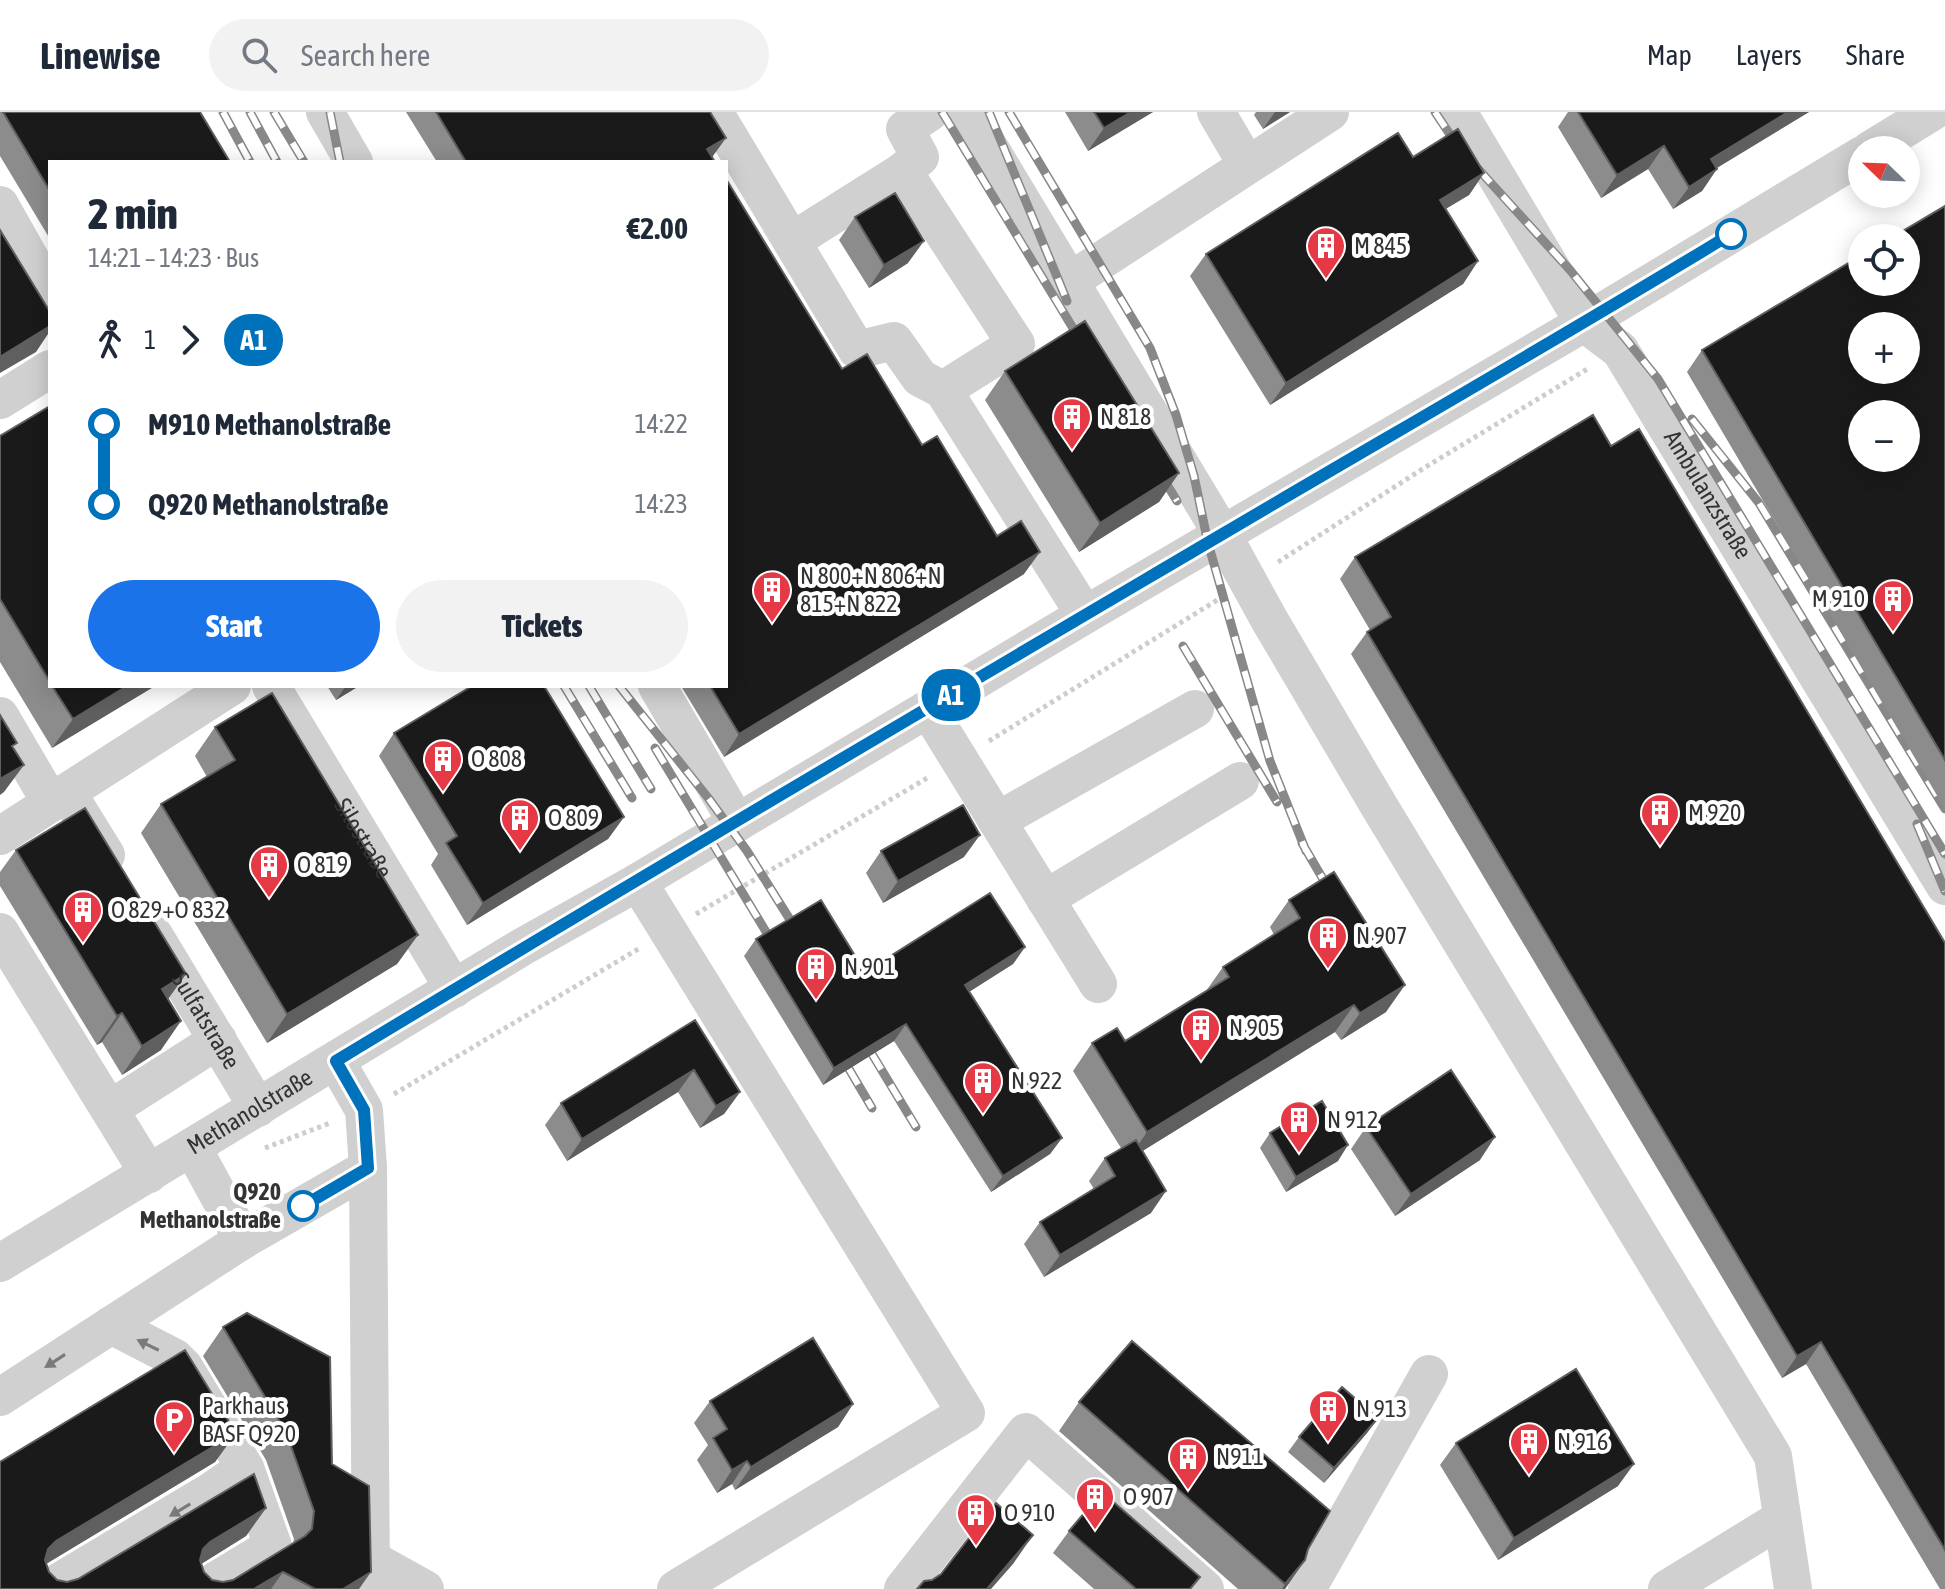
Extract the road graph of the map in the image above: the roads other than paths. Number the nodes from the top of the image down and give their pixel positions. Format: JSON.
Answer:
{"nodes":[{"id":1,"x":325,"y":112,"type":"edge"},
{"id":2,"x":714,"y":112,"type":"edge"},
{"id":3,"x":930,"y":112,"type":"edge"},
{"id":4,"x":968,"y":112,"type":"edge"},
{"id":5,"x":1216,"y":112,"type":"edge"},
{"id":6,"x":1330,"y":112,"type":"edge"},
{"id":7,"x":1458,"y":112,"type":"edge"},
{"id":8,"x":1932,"y":112,"type":"edge"},
{"id":9,"x":1893,"y":136,"type":"edge"},
{"id":10,"x":353,"y":160,"type":"edge"},
{"id":11,"x":1848,"y":163,"type":"edge"},
{"id":12,"x":1247,"y":165,"type":"junction"},
{"id":13,"x":903,"y":171,"type":"junction"},
{"id":14,"x":0,"y":205,"type":"edge"},
{"id":15,"x":792,"y":241,"type":"junction"},
{"id":16,"x":1070,"y":281,"type":"junction"},
{"id":17,"x":48,"y":290,"type":"edge"},
{"id":18,"x":1584,"y":323,"type":"junction"},
{"id":19,"x":48,"y":370,"type":"edge"},
{"id":20,"x":943,"y":390,"type":"junction"},
{"id":21,"x":0,"y":400,"type":"edge"},
{"id":22,"x":1222,"y":534,"type":"junction"},
{"id":23,"x":1085,"y":615,"type":"junction"},
{"id":24,"x":229,"y":688,"type":"edge"},
{"id":25,"x":272,"y":688,"type":"edge"},
{"id":26,"x":658,"y":688,"type":"edge"},
{"id":27,"x":928,"y":709,"type":"junction"},
{"id":28,"x":1195,"y":709,"type":"dead end"},
{"id":29,"x":0,"y":716,"type":"edge"},
{"id":30,"x":1240,"y":781,"type":"dead end"},
{"id":31,"x":59,"y":798,"type":"junction"},
{"id":32,"x":997,"y":821,"type":"junction"},
{"id":33,"x":737,"y":823,"type":"junction"},
{"id":34,"x":0,"y":836,"type":"edge"},
{"id":35,"x":638,"y":882,"type":"junction"},
{"id":36,"x":1945,"y":886,"type":"edge"},
{"id":37,"x":1045,"y":899,"type":"junction"},
{"id":38,"x":0,"y":932,"type":"edge"},
{"id":39,"x":1098,"y":984,"type":"dead end"},
{"id":40,"x":454,"y":989,"type":"junction"},
{"id":41,"x":218,"y":1040,"type":"junction"},
{"id":42,"x":336,"y":1061,"type":"junction"},
{"id":43,"x":258,"y":1108,"type":"junction"},
{"id":44,"x":110,"y":1109,"type":"junction"},
{"id":45,"x":192,"y":1147,"type":"junction"},
{"id":46,"x":368,"y":1168,"type":"junction"},
{"id":47,"x":149,"y":1174,"type":"junction"},
{"id":48,"x":243,"y":1240,"type":"junction"},
{"id":49,"x":0,"y":1263,"type":"edge"},
{"id":50,"x":111,"y":1325,"type":"junction"},
{"id":51,"x":1429,"y":1374,"type":"dead end"},
{"id":52,"x":0,"y":1397,"type":"edge"},
{"id":53,"x":245,"y":1468,"type":"junction"},
{"id":54,"x":1781,"y":1519,"type":"junction"},
{"id":55,"x":371,"y":1574,"type":"edge"},
{"id":56,"x":686,"y":1586,"type":"edge"},
{"id":57,"x":47,"y":1589,"type":"edge"},
{"id":58,"x":202,"y":1589,"type":"edge"},
{"id":59,"x":425,"y":1589,"type":"edge"},
{"id":60,"x":903,"y":1589,"type":"edge"},
{"id":61,"x":1205,"y":1589,"type":"edge"},
{"id":62,"x":1307,"y":1589,"type":"edge"},
{"id":63,"x":1667,"y":1589,"type":"edge"},
{"id":64,"x":1793,"y":1589,"type":"edge"}],
"edges":[{"from":1,"to":10,"type":"street"},
{"from":2,"to":15,"type":"street"},
{"from":3,"to":13,"type":"street"},
{"from":4,"to":16,"type":"street"},
{"from":5,"to":12,"type":"street"},
{"from":6,"to":12,"type":"street"},
{"from":7,"to":18,"type":"street","name":"Ambulanzstraße"},
{"from":8,"to":9,"type":"street"},
{"from":11,"to":18,"type":"street","name":"Methanolstraße"},
{"from":12,"to":16,"type":"street"},
{"from":13,"to":15,"type":"street"},
{"from":13,"to":20,"type":"street"},
{"from":14,"to":17,"type":"street"},
{"from":15,"to":20,"type":"street"},
{"from":16,"to":22,"type":"street"},
{"from":18,"to":22,"type":"street","name":"Methanolstraße"},
{"from":18,"to":36,"type":"street","name":"Ambulanzstraße"},
{"from":19,"to":21,"type":"street"},
{"from":20,"to":23,"type":"street"},
{"from":22,"to":23,"type":"street","name":"Methanolstraße"},
{"from":22,"to":54,"type":"street"},
{"from":23,"to":27,"type":"street","name":"Methanolstraße"},
{"from":24,"to":31,"type":"street"},
{"from":25,"to":40,"type":"street","name":"Silostraße"},
{"from":26,"to":33,"type":"street"},
{"from":27,"to":32,"type":"street"},
{"from":27,"to":33,"type":"street","name":"Methanolstraße"},
{"from":28,"to":32,"type":"street"},
{"from":29,"to":31,"type":"street","name":"Sulfatstraße"},
{"from":30,"to":37,"type":"street"},
{"from":31,"to":34,"type":"street"},
{"from":31,"to":41,"type":"street","name":"Sulfatstraße"},
{"from":32,"to":37,"type":"street"},
{"from":33,"to":35,"type":"street","name":"Methanolstraße"},
{"from":35,"to":40,"type":"street","name":"Methanolstraße"},
{"from":35,"to":56,"type":"street"},
{"from":37,"to":39,"type":"street"},
{"from":38,"to":44,"type":"street"},
{"from":40,"to":42,"type":"street","name":"Methanolstraße"},
{"from":41,"to":43,"type":"street","name":"Sulfatstraße"},
{"from":41,"to":44,"type":"street"},
{"from":42,"to":43,"type":"street","name":"Methanolstraße"},
{"from":42,"to":46,"type":"street"},
{"from":43,"to":45,"type":"street","name":"Methanolstraße"},
{"from":44,"to":47,"type":"street"},
{"from":45,"to":47,"type":"street","name":"Methanolstraße"},
{"from":45,"to":48,"type":"street"},
{"from":46,"to":48,"type":"street"},
{"from":46,"to":55,"type":"street"},
{"from":47,"to":49,"type":"street","name":"Methanolstraße"},
{"from":48,"to":50,"type":"street"},
{"from":50,"to":52,"type":"street","one_way":true},
{"from":53,"to":50,"type":"street","one_way":true},
{"from":51,"to":62,"type":"street"},
{"from":53,"to":57,"type":"street","one_way":true},
{"from":53,"to":58,"type":"street"},
{"from":54,"to":63,"type":"street"},
{"from":54,"to":64,"type":"street"},
{"from":55,"to":59,"type":"street"},
{"from":60,"to":61,"type":"street"}]}
